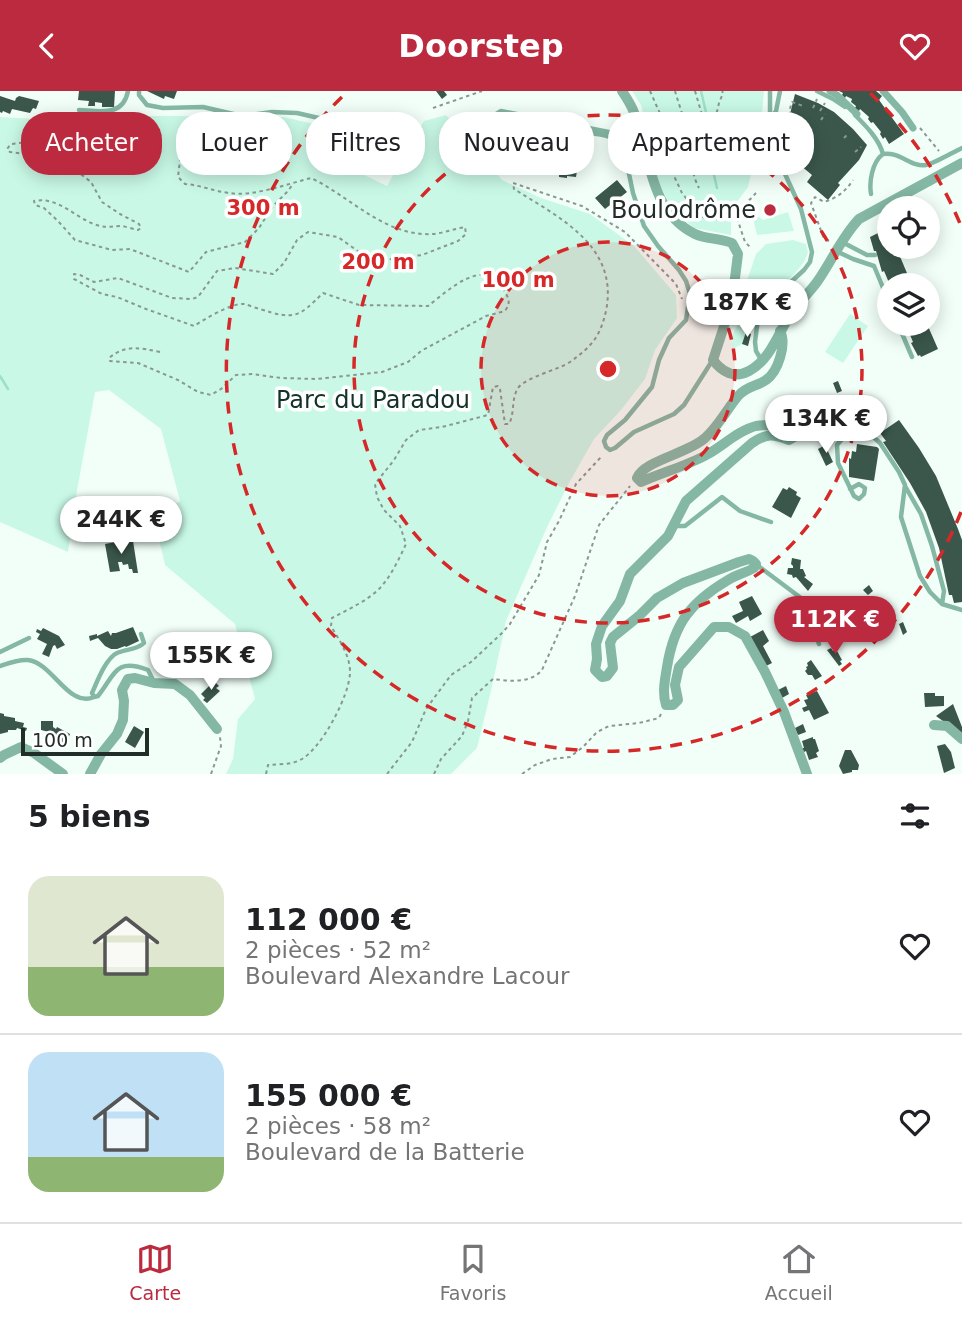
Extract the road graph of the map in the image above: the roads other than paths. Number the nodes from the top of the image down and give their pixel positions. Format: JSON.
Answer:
{"nodes":[{"id":1,"x":128,"y":91,"type":"edge"},
{"id":2,"x":139,"y":91,"type":"edge"},
{"id":3,"x":622,"y":91,"type":"edge"},
{"id":4,"x":770,"y":91,"type":"edge"},
{"id":5,"x":780,"y":91,"type":"edge"},
{"id":6,"x":817,"y":91,"type":"edge"},
{"id":7,"x":830,"y":91,"type":"edge"},
{"id":8,"x":883,"y":91,"type":"edge"},
{"id":9,"x":79,"y":110,"type":"dead end"},
{"id":10,"x":770,"y":112,"type":"edge"},
{"id":11,"x":775,"y":112,"type":"edge"},
{"id":12,"x":857,"y":114,"type":"dead end"},
{"id":13,"x":306,"y":115,"type":"edge"},
{"id":14,"x":912,"y":128,"type":"road end"},
{"id":15,"x":625,"y":140,"type":"joint"},
{"id":16,"x":962,"y":148,"type":"edge"},
{"id":17,"x":883,"y":154,"type":"junction"},
{"id":18,"x":962,"y":163,"type":"edge"},
{"id":19,"x":629,"y":175,"type":"edge"},
{"id":20,"x":785,"y":175,"type":"edge"},
{"id":21,"x":871,"y":194,"type":"dead end"},
{"id":22,"x":838,"y":246,"type":"junction"},
{"id":23,"x":875,"y":255,"type":"dead end"},
{"id":24,"x":877,"y":274,"type":"edge"},
{"id":25,"x":780,"y":331,"type":"junction"},
{"id":26,"x":903,"y":336,"type":"edge"},
{"id":27,"x":912,"y":357,"type":"dead end"},
{"id":28,"x":713,"y":360,"type":"junction"},
{"id":29,"x":762,"y":361,"type":"junction"},
{"id":30,"x":868,"y":432,"type":"junction"},
{"id":31,"x":795,"y":435,"type":"junction"},
{"id":32,"x":608,"y":449,"type":"junction"},
{"id":33,"x":602,"y":456,"type":"road end"},
{"id":34,"x":905,"y":485,"type":"junction"},
{"id":35,"x":850,"y":489,"type":"dead end"},
{"id":36,"x":771,"y":522,"type":"dead end"},
{"id":37,"x":674,"y":526,"type":"junction"},
{"id":38,"x":755,"y":563,"type":"junction"},
{"id":39,"x":942,"y":604,"type":"junction"},
{"id":40,"x":962,"y":610,"type":"edge"},
{"id":41,"x":141,"y":634,"type":"dead end"},
{"id":42,"x":29,"y":638,"type":"dead end"},
{"id":43,"x":819,"y":644,"type":"dead end"},
{"id":44,"x":0,"y":652,"type":"edge"},
{"id":45,"x":0,"y":666,"type":"edge"},
{"id":46,"x":154,"y":683,"type":"junction"},
{"id":47,"x":94,"y":697,"type":"junction"},
{"id":48,"x":934,"y":725,"type":"dead end"},
{"id":49,"x":217,"y":729,"type":"road end"},
{"id":50,"x":962,"y":739,"type":"edge"},
{"id":51,"x":0,"y":758,"type":"edge"},
{"id":52,"x":62,"y":774,"type":"edge"},
{"id":53,"x":90,"y":774,"type":"edge"},
{"id":54,"x":807,"y":774,"type":"edge"}],
"edges":[{"from":1,"to":9,"type":"lane"},
{"from":2,"to":13,"type":"lane"},
{"from":3,"to":28,"type":"street"},
{"from":4,"to":10,"type":"lane"},
{"from":5,"to":11,"type":"lane"},
{"from":6,"to":17,"type":"lane"},
{"from":7,"to":12,"type":"street"},
{"from":8,"to":14,"type":"street"},
{"from":15,"to":15,"type":"lane"},
{"from":16,"to":17,"type":"lane"},
{"from":17,"to":21,"type":"lane"},
{"from":18,"to":22,"type":"street"},
{"from":19,"to":32,"type":"lane"},
{"from":20,"to":29,"type":"lane"},
{"from":22,"to":23,"type":"lane"},
{"from":22,"to":24,"type":"lane"},
{"from":22,"to":25,"type":"street"},
{"from":25,"to":29,"type":"street"},
{"from":25,"to":31,"type":"street"},
{"from":26,"to":27,"type":"lane"},
{"from":28,"to":29,"type":"street"},
{"from":28,"to":32,"type":"lane"},
{"from":30,"to":31,"type":"lane"},
{"from":30,"to":34,"type":"lane"},
{"from":30,"to":35,"type":"lane"},
{"from":31,"to":37,"type":"street"},
{"from":32,"to":33,"type":"lane"},
{"from":34,"to":39,"type":"lane"},
{"from":34,"to":39,"type":"lane"},
{"from":36,"to":37,"type":"lane"},
{"from":37,"to":38,"type":"street"},
{"from":38,"to":43,"type":"lane"},
{"from":38,"to":54,"type":"street"},
{"from":39,"to":40,"type":"lane"},
{"from":41,"to":47,"type":"lane"},
{"from":42,"to":44,"type":"lane"},
{"from":45,"to":47,"type":"lane"},
{"from":46,"to":47,"type":"lane"},
{"from":46,"to":49,"type":"street"},
{"from":46,"to":53,"type":"street"},
{"from":48,"to":50,"type":"street"},
{"from":51,"to":52,"type":"street"}]}
